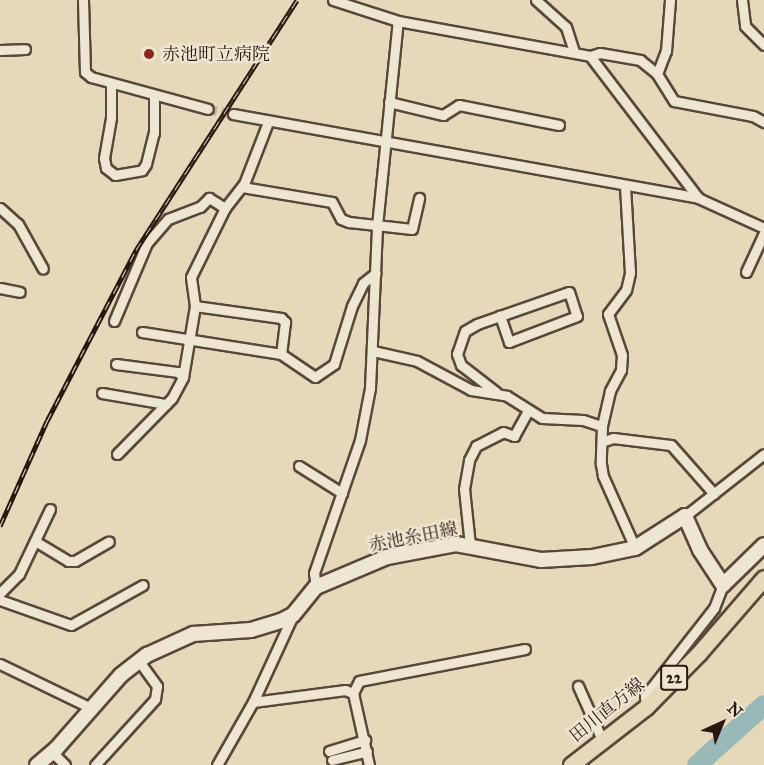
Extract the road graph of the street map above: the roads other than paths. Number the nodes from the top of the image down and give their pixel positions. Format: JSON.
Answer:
{"nodes":[{"id":1,"x":83,"y":0,"type":"edge"},
{"id":2,"x":333,"y":0,"type":"edge"},
{"id":3,"x":536,"y":0,"type":"edge"},
{"id":4,"x":670,"y":0,"type":"edge"},
{"id":5,"x":742,"y":0,"type":"edge"},
{"id":6,"x":398,"y":21,"type":"junction"},
{"id":7,"x":763,"y":43,"type":"edge"},
{"id":8,"x":26,"y":49,"type":"dead end"},
{"id":9,"x":0,"y":50,"type":"edge"},
{"id":10,"x":574,"y":51,"type":"junction"},
{"id":11,"x":590,"y":56,"type":"junction"},
{"id":12,"x":657,"y":74,"type":"junction"},
{"id":13,"x":111,"y":83,"type":"junction"},
{"id":14,"x":154,"y":95,"type":"junction"},
{"id":15,"x":389,"y":102,"type":"junction"},
{"id":16,"x":208,"y":109,"type":"tunnel mouth"},
{"id":17,"x":233,"y":114,"type":"tunnel mouth"},
{"id":18,"x":268,"y":122,"type":"junction"},
{"id":19,"x":764,"y":122,"type":"edge"},
{"id":20,"x":559,"y":125,"type":"dead end"},
{"id":21,"x":385,"y":143,"type":"junction"},
{"id":22,"x":625,"y":186,"type":"junction"},
{"id":23,"x":242,"y":187,"type":"junction"},
{"id":24,"x":418,"y":198,"type":"dead end"},
{"id":25,"x":698,"y":198,"type":"junction"},
{"id":26,"x":0,"y":208,"type":"edge"},
{"id":27,"x":225,"y":208,"type":"junction"},
{"id":28,"x":377,"y":226,"type":"junction"},
{"id":29,"x":764,"y":228,"type":"edge"},
{"id":30,"x":764,"y":233,"type":"edge"},
{"id":31,"x":43,"y":269,"type":"dead end"},
{"id":32,"x":746,"y":272,"type":"dead end"},
{"id":33,"x":376,"y":273,"type":"junction"},
{"id":34,"x":0,"y":288,"type":"edge"},
{"id":35,"x":20,"y":292,"type":"dead end"},
{"id":36,"x":195,"y":306,"type":"junction"},
{"id":37,"x":500,"y":316,"type":"junction"},
{"id":38,"x":114,"y":321,"type":"dead end"},
{"id":39,"x":142,"y":332,"type":"dead end"},
{"id":40,"x":190,"y":338,"type":"junction"},
{"id":41,"x":373,"y":351,"type":"junction"},
{"id":42,"x":281,"y":354,"type":"junction"},
{"id":43,"x":116,"y":364,"type":"dead end"},
{"id":44,"x":183,"y":377,"type":"junction"},
{"id":45,"x":496,"y":392,"type":"junction"},
{"id":46,"x":102,"y":393,"type":"dead end"},
{"id":47,"x":166,"y":404,"type":"junction"},
{"id":48,"x":528,"y":411,"type":"junction"},
{"id":49,"x":602,"y":426,"type":"junction"},
{"id":50,"x":604,"y":441,"type":"junction"},
{"id":51,"x":117,"y":454,"type":"dead end"},
{"id":52,"x":764,"y":454,"type":"edge"},
{"id":53,"x":299,"y":466,"type":"dead end"},
{"id":54,"x":342,"y":494,"type":"junction"},
{"id":55,"x":714,"y":494,"type":"junction"},
{"id":56,"x":50,"y":509,"type":"dead end"},
{"id":57,"x":685,"y":516,"type":"junction"},
{"id":58,"x":35,"y":541,"type":"junction"},
{"id":59,"x":109,"y":541,"type":"dead end"},
{"id":60,"x":470,"y":545,"type":"junction"},
{"id":61,"x":764,"y":545,"type":"edge"},
{"id":62,"x":635,"y":548,"type":"junction"},
{"id":63,"x":764,"y":578,"type":"edge"},
{"id":64,"x":143,"y":585,"type":"dead end"},
{"id":65,"x":723,"y":585,"type":"junction"},
{"id":66,"x":316,"y":587,"type":"junction"},
{"id":67,"x":0,"y":593,"type":"edge"},
{"id":68,"x":0,"y":600,"type":"edge"},
{"id":69,"x":293,"y":615,"type":"junction"},
{"id":70,"x":525,"y":649,"type":"dead end"},
{"id":71,"x":139,"y":661,"type":"junction"},
{"id":72,"x":0,"y":664,"type":"edge"},
{"id":73,"x":578,"y":686,"type":"dead end"},
{"id":74,"x":353,"y":693,"type":"junction"},
{"id":75,"x":253,"y":702,"type":"junction"},
{"id":76,"x":646,"y":707,"type":"junction"},
{"id":77,"x":91,"y":708,"type":"junction"},
{"id":78,"x":365,"y":740,"type":"junction"},
{"id":79,"x":603,"y":742,"type":"junction"},
{"id":80,"x":367,"y":751,"type":"junction"},
{"id":81,"x":53,"y":753,"type":"junction"},
{"id":82,"x":37,"y":765,"type":"edge"},
{"id":83,"x":65,"y":765,"type":"edge"},
{"id":84,"x":95,"y":765,"type":"edge"},
{"id":85,"x":217,"y":765,"type":"edge"},
{"id":86,"x":369,"y":765,"type":"edge"},
{"id":87,"x":571,"y":765,"type":"edge"}],
"edges":[{"from":1,"to":13,"type":"street"},
{"from":2,"to":6,"type":"street"},
{"from":3,"to":10,"type":"street"},
{"from":4,"to":12,"type":"street"},
{"from":5,"to":7,"type":"street"},
{"from":6,"to":10,"type":"street"},
{"from":6,"to":15,"type":"street"},
{"from":8,"to":9,"type":"street"},
{"from":10,"to":11,"type":"street"},
{"from":11,"to":12,"type":"street"},
{"from":11,"to":25,"type":"street"},
{"from":12,"to":19,"type":"street"},
{"from":13,"to":14,"type":"street"},
{"from":13,"to":14,"type":"street"},
{"from":14,"to":16,"type":"street"},
{"from":15,"to":20,"type":"street"},
{"from":15,"to":21,"type":"street"},
{"from":17,"to":18,"type":"street"},
{"from":18,"to":21,"type":"street"},
{"from":18,"to":23,"type":"street"},
{"from":21,"to":22,"type":"street"},
{"from":21,"to":28,"type":"street"},
{"from":22,"to":25,"type":"street"},
{"from":22,"to":49,"type":"street"},
{"from":23,"to":27,"type":"street"},
{"from":23,"to":28,"type":"street"},
{"from":24,"to":28,"type":"street"},
{"from":25,"to":29,"type":"street"},
{"from":26,"to":31,"type":"street"},
{"from":27,"to":36,"type":"street"},
{"from":27,"to":38,"type":"street"},
{"from":28,"to":33,"type":"street"},
{"from":30,"to":32,"type":"street"},
{"from":33,"to":41,"type":"street"},
{"from":33,"to":42,"type":"street"},
{"from":34,"to":35,"type":"street"},
{"from":36,"to":40,"type":"street"},
{"from":36,"to":42,"type":"street"},
{"from":37,"to":37,"type":"street"},
{"from":37,"to":45,"type":"street"},
{"from":39,"to":40,"type":"street"},
{"from":40,"to":42,"type":"street"},
{"from":40,"to":44,"type":"street"},
{"from":41,"to":45,"type":"street"},
{"from":41,"to":54,"type":"street"},
{"from":43,"to":44,"type":"street"},
{"from":44,"to":47,"type":"street"},
{"from":45,"to":48,"type":"street"},
{"from":46,"to":47,"type":"street"},
{"from":47,"to":51,"type":"street"},
{"from":48,"to":49,"type":"street"},
{"from":48,"to":60,"type":"street"},
{"from":49,"to":50,"type":"street"},
{"from":50,"to":55,"type":"street"},
{"from":50,"to":62,"type":"street"},
{"from":52,"to":55,"type":"street"},
{"from":53,"to":54,"type":"street"},
{"from":54,"to":66,"type":"street"},
{"from":55,"to":57,"type":"street"},
{"from":56,"to":58,"type":"street"},
{"from":57,"to":62,"type":"main road","name":"赤池糸田線"},
{"from":57,"to":65,"type":"main road"},
{"from":58,"to":59,"type":"street"},
{"from":58,"to":67,"type":"street"},
{"from":60,"to":62,"type":"main road","name":"赤池糸田線"},
{"from":60,"to":66,"type":"main road","name":"赤池糸田線"},
{"from":61,"to":65,"type":"main road"},
{"from":63,"to":76,"type":"main road","name":"田川直方線","number":"22"},
{"from":64,"to":68,"type":"street"},
{"from":65,"to":76,"type":"street"},
{"from":66,"to":69,"type":"main road","name":"赤池糸田線"},
{"from":69,"to":71,"type":"main road"},
{"from":69,"to":75,"type":"street"},
{"from":70,"to":74,"type":"street"},
{"from":71,"to":77,"type":"main road"},
{"from":71,"to":84,"type":"street"},
{"from":72,"to":77,"type":"street"},
{"from":73,"to":79,"type":"street"},
{"from":74,"to":75,"type":"street"},
{"from":74,"to":78,"type":"street"},
{"from":75,"to":85,"type":"street"},
{"from":76,"to":79,"type":"main road","name":"田川直方線","number":"22"},
{"from":77,"to":81,"type":"main road"},
{"from":78,"to":80,"type":"street"},
{"from":78,"to":80,"type":"street"},
{"from":79,"to":87,"type":"main road","name":"田川直方線","number":"22"},
{"from":80,"to":86,"type":"street"},
{"from":81,"to":82,"type":"main road"},
{"from":81,"to":83,"type":"street"}]}
